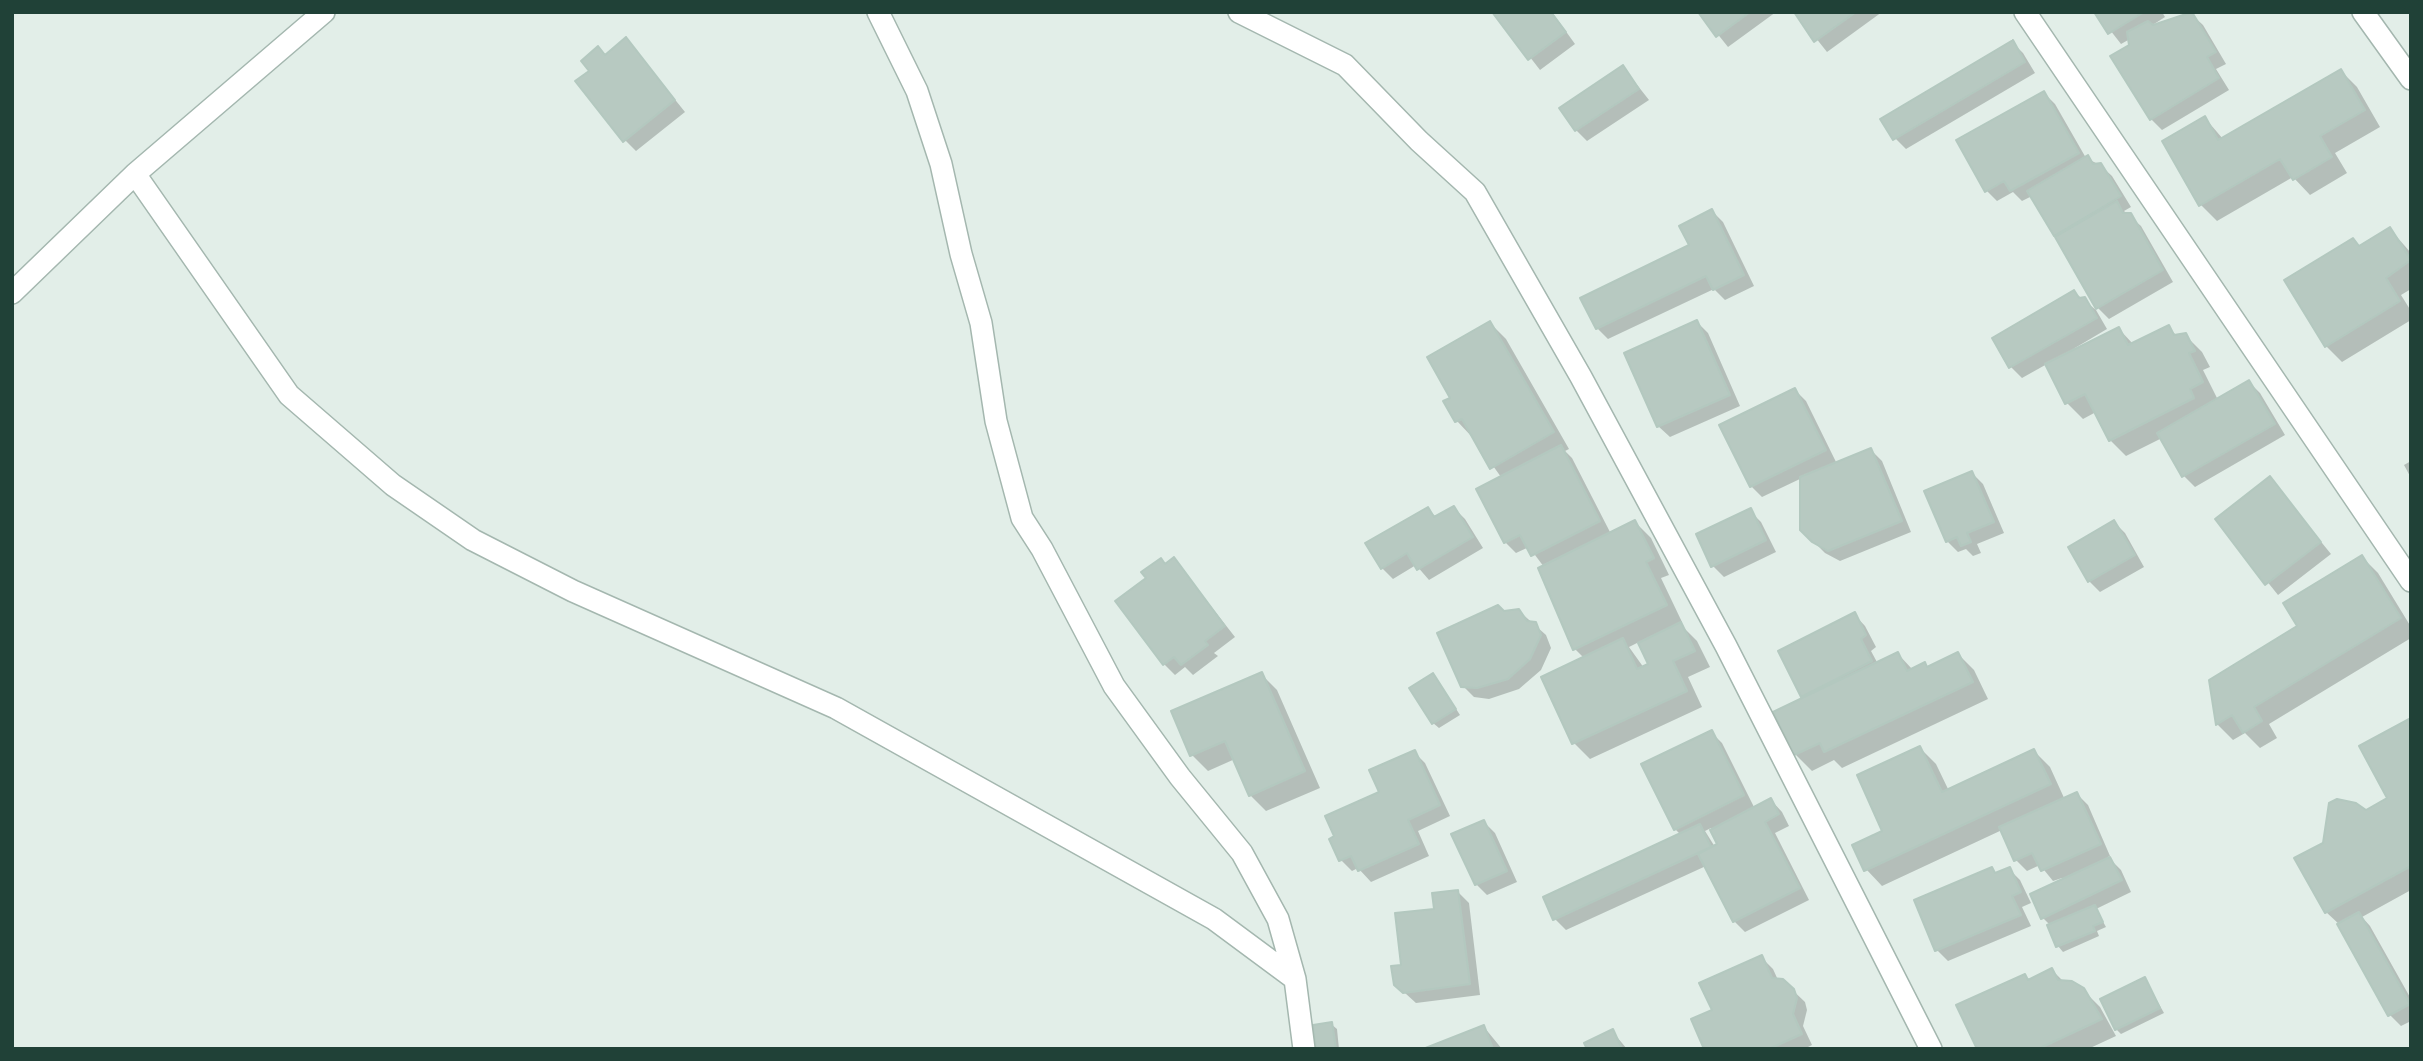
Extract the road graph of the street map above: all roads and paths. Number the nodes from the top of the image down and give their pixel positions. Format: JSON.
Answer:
{"nodes":[{"id":1,"x":324,"y":12,"type":"edge"},
{"id":2,"x":878,"y":12,"type":"edge"},
{"id":3,"x":1239,"y":12,"type":"edge"},
{"id":4,"x":2025,"y":12,"type":"edge"},
{"id":5,"x":2363,"y":12,"type":"edge"},
{"id":6,"x":2411,"y":79,"type":"edge"},
{"id":7,"x":135,"y":174,"type":"junction"},
{"id":8,"x":12,"y":293,"type":"edge"},
{"id":9,"x":2411,"y":581,"type":"edge"},
{"id":10,"x":1295,"y":979,"type":"junction"},
{"id":11,"x":1304,"y":1049,"type":"edge"},
{"id":12,"x":1931,"y":1049,"type":"edge"}],
"edges":[{"from":1,"to":7,"type":"street"},
{"from":2,"to":10,"type":"street"},
{"from":3,"to":12,"type":"street"},
{"from":4,"to":9,"type":"street"},
{"from":5,"to":6,"type":"street"},
{"from":7,"to":8,"type":"street"},
{"from":7,"to":10,"type":"street"},
{"from":10,"to":11,"type":"street"}]}
